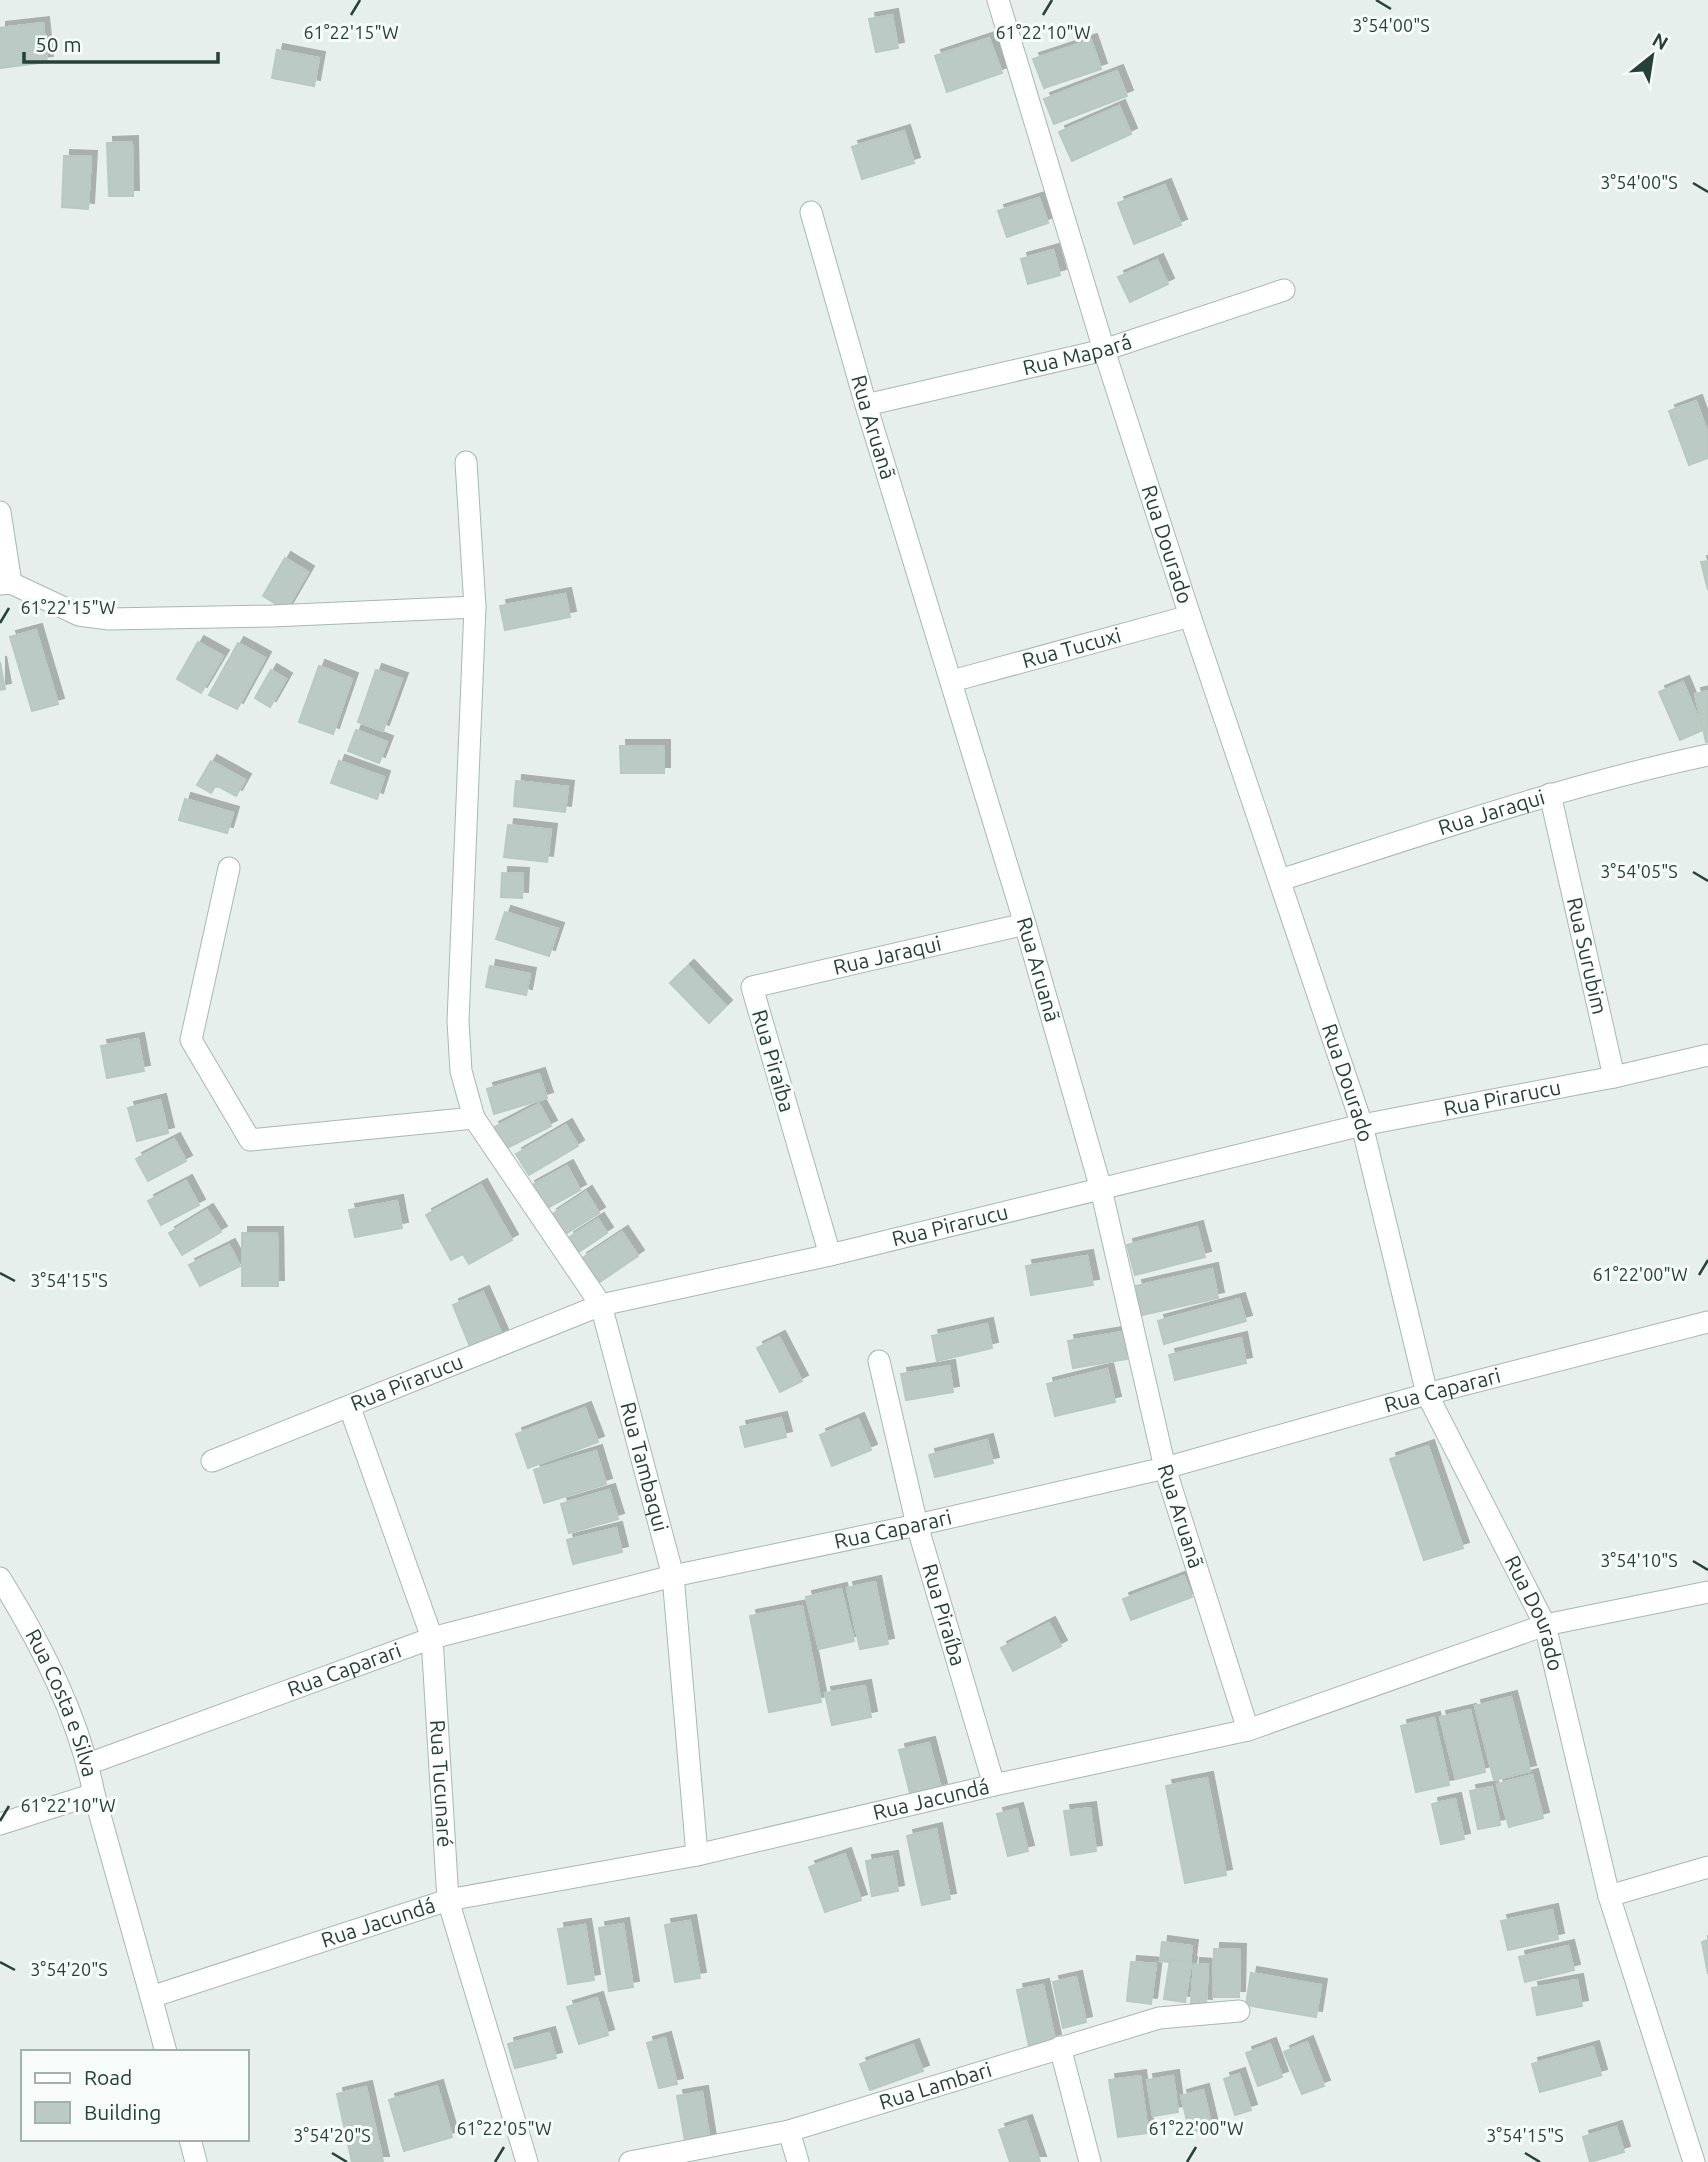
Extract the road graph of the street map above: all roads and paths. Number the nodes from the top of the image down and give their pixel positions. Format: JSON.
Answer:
{"nodes":[{"id":1,"x":998,"y":0,"type":"edge"},
{"id":2,"x":811,"y":212,"type":"dead end"},
{"id":3,"x":1284,"y":290,"type":"dead end"},
{"id":4,"x":1104,"y":350,"type":"junction"},
{"id":5,"x":866,"y":405,"type":"junction"},
{"id":6,"x":466,"y":462,"type":"dead end"},
{"id":7,"x":0,"y":512,"type":"edge"},
{"id":8,"x":6,"y":583,"type":"edge"},
{"id":9,"x":475,"y":607,"type":"junction"},
{"id":10,"x":1190,"y":617,"type":"junction"},
{"id":11,"x":952,"y":681,"type":"junction"},
{"id":12,"x":1708,"y":755,"type":"edge"},
{"id":13,"x":1550,"y":794,"type":"junction"},
{"id":14,"x":229,"y":868,"type":"dead end"},
{"id":15,"x":1280,"y":880,"type":"junction"},
{"id":16,"x":1025,"y":924,"type":"junction"},
{"id":17,"x":752,"y":988,"type":"joint"},
{"id":18,"x":1708,"y":1055,"type":"edge"},
{"id":19,"x":1614,"y":1077,"type":"junction"},
{"id":20,"x":474,"y":1118,"type":"junction"},
{"id":21,"x":1362,"y":1125,"type":"junction"},
{"id":22,"x":1101,"y":1189,"type":"junction"},
{"id":23,"x":830,"y":1255,"type":"junction"},
{"id":24,"x":600,"y":1306,"type":"junction"},
{"id":25,"x":1708,"y":1322,"type":"edge"},
{"id":26,"x":879,"y":1361,"type":"dead end"},
{"id":27,"x":1427,"y":1394,"type":"junction"},
{"id":28,"x":350,"y":1408,"type":"junction"},
{"id":29,"x":212,"y":1461,"type":"dead end"},
{"id":30,"x":1165,"y":1468,"type":"junction"},
{"id":31,"x":917,"y":1525,"type":"junction"},
{"id":32,"x":673,"y":1576,"type":"junction"},
{"id":33,"x":0,"y":1578,"type":"edge"},
{"id":34,"x":1708,"y":1592,"type":"edge"},
{"id":35,"x":1545,"y":1625,"type":"junction"},
{"id":36,"x":432,"y":1638,"type":"junction"},
{"id":37,"x":1248,"y":1730,"type":"junction"},
{"id":38,"x":88,"y":1764,"type":"junction"},
{"id":39,"x":993,"y":1785,"type":"junction"},
{"id":40,"x":94,"y":1794,"type":"junction"},
{"id":41,"x":0,"y":1824,"type":"edge"},
{"id":42,"x":697,"y":1855,"type":"junction"},
{"id":43,"x":1708,"y":1867,"type":"edge"},
{"id":44,"x":1609,"y":1896,"type":"junction"},
{"id":45,"x":448,"y":1900,"type":"junction"},
{"id":46,"x":151,"y":1997,"type":"junction"},
{"id":47,"x":1239,"y":2011,"type":"dead end"},
{"id":48,"x":1060,"y":2047,"type":"junction"},
{"id":49,"x":165,"y":2050,"type":"edge"},
{"id":50,"x":789,"y":2131,"type":"junction"},
{"id":51,"x":191,"y":2141,"type":"edge"},
{"id":52,"x":196,"y":2162,"type":"edge"},
{"id":53,"x":527,"y":2162,"type":"edge"},
{"id":54,"x":630,"y":2162,"type":"edge"},
{"id":55,"x":798,"y":2162,"type":"edge"},
{"id":56,"x":1090,"y":2162,"type":"edge"},
{"id":57,"x":1694,"y":2162,"type":"edge"}],
"edges":[{"from":1,"to":4,"type":"street","name":"Rua Dourado"},
{"from":2,"to":5,"type":"street","name":"Rua Aruanã"},
{"from":3,"to":4,"type":"street","name":"Rua Mapará"},
{"from":4,"to":5,"type":"street","name":"Rua Mapará"},
{"from":4,"to":10,"type":"street","name":"Rua Dourado"},
{"from":5,"to":11,"type":"street","name":"Rua Aruanã"},
{"from":6,"to":9,"type":"street","name":"Rua Tambaqui"},
{"from":7,"to":8,"type":"street"},
{"from":8,"to":9,"type":"street"},
{"from":9,"to":20,"type":"street","name":"Rua Tambaqui"},
{"from":10,"to":11,"type":"street","name":"Rua Tucuxi"},
{"from":10,"to":15,"type":"street","name":"Rua Dourado"},
{"from":11,"to":16,"type":"street","name":"Rua Aruanã"},
{"from":12,"to":13,"type":"street","name":"Rua Jaraqui"},
{"from":13,"to":15,"type":"street","name":"Rua Jaraqui"},
{"from":13,"to":19,"type":"street","name":"Rua Surubim"},
{"from":14,"to":20,"type":"street"},
{"from":15,"to":21,"type":"street","name":"Rua Dourado"},
{"from":16,"to":17,"type":"street","name":"Rua Jaraqui"},
{"from":16,"to":22,"type":"street","name":"Rua Aruanã"},
{"from":17,"to":23,"type":"street","name":"Rua Piraíba"},
{"from":18,"to":19,"type":"street","name":"Rua Pirarucu"},
{"from":19,"to":21,"type":"street","name":"Rua Pirarucu"},
{"from":20,"to":24,"type":"street","name":"Rua Tambaqui"},
{"from":21,"to":22,"type":"street","name":"Rua Pirarucu"},
{"from":21,"to":27,"type":"street","name":"Rua Dourado"},
{"from":22,"to":23,"type":"street","name":"Rua Pirarucu"},
{"from":22,"to":30,"type":"street","name":"Rua Aruanã"},
{"from":23,"to":24,"type":"street","name":"Rua Pirarucu"},
{"from":24,"to":28,"type":"street","name":"Rua Pirarucu"},
{"from":24,"to":32,"type":"street","name":"Rua Tambaqui"},
{"from":25,"to":27,"type":"street","name":"Rua Caparari"},
{"from":26,"to":31,"type":"street","name":"Rua Piraíba"},
{"from":27,"to":30,"type":"street","name":"Rua Caparari"},
{"from":27,"to":35,"type":"street","name":"Rua Dourado"},
{"from":28,"to":29,"type":"street","name":"Rua Pirarucu"},
{"from":28,"to":36,"type":"street","name":"Rua Tucunaré"},
{"from":30,"to":31,"type":"street","name":"Rua Caparari"},
{"from":30,"to":37,"type":"street","name":"Rua Aruanã"},
{"from":31,"to":32,"type":"street","name":"Rua Caparari"},
{"from":31,"to":39,"type":"street","name":"Rua Piraíba"},
{"from":32,"to":36,"type":"street","name":"Rua Caparari"},
{"from":32,"to":42,"type":"street","name":"Rua Tambaqui"},
{"from":33,"to":38,"type":"street","name":"Rua Costa e Silva"},
{"from":34,"to":35,"type":"street","name":"Rua Jacundá"},
{"from":35,"to":37,"type":"street","name":"Rua Jacundá"},
{"from":35,"to":44,"type":"street","name":"Rua Dourado"},
{"from":36,"to":38,"type":"street","name":"Rua Caparari"},
{"from":36,"to":45,"type":"street","name":"Rua Tucunaré"},
{"from":37,"to":39,"type":"street","name":"Rua Jacundá"},
{"from":38,"to":40,"type":"street","name":"Rua Costa e Silva"},
{"from":39,"to":42,"type":"street","name":"Rua Jacundá"},
{"from":40,"to":41,"type":"street"},
{"from":40,"to":46,"type":"street","name":"Rua Costa e Silva"},
{"from":42,"to":45,"type":"street","name":"Rua Jacundá"},
{"from":43,"to":44,"type":"street"},
{"from":44,"to":57,"type":"street","name":"Rua Dourado"},
{"from":45,"to":46,"type":"street","name":"Rua Jacundá"},
{"from":45,"to":53,"type":"street","name":"Rua Tucunaré"},
{"from":46,"to":49,"type":"street","name":"Rua Costa e Silva"},
{"from":47,"to":48,"type":"street","name":"Rua Lambari"},
{"from":48,"to":50,"type":"street","name":"Rua Lambari"},
{"from":48,"to":56,"type":"street"},
{"from":50,"to":54,"type":"street","name":"Rua Lambari"},
{"from":50,"to":55,"type":"street"},
{"from":51,"to":52,"type":"street"}]}
